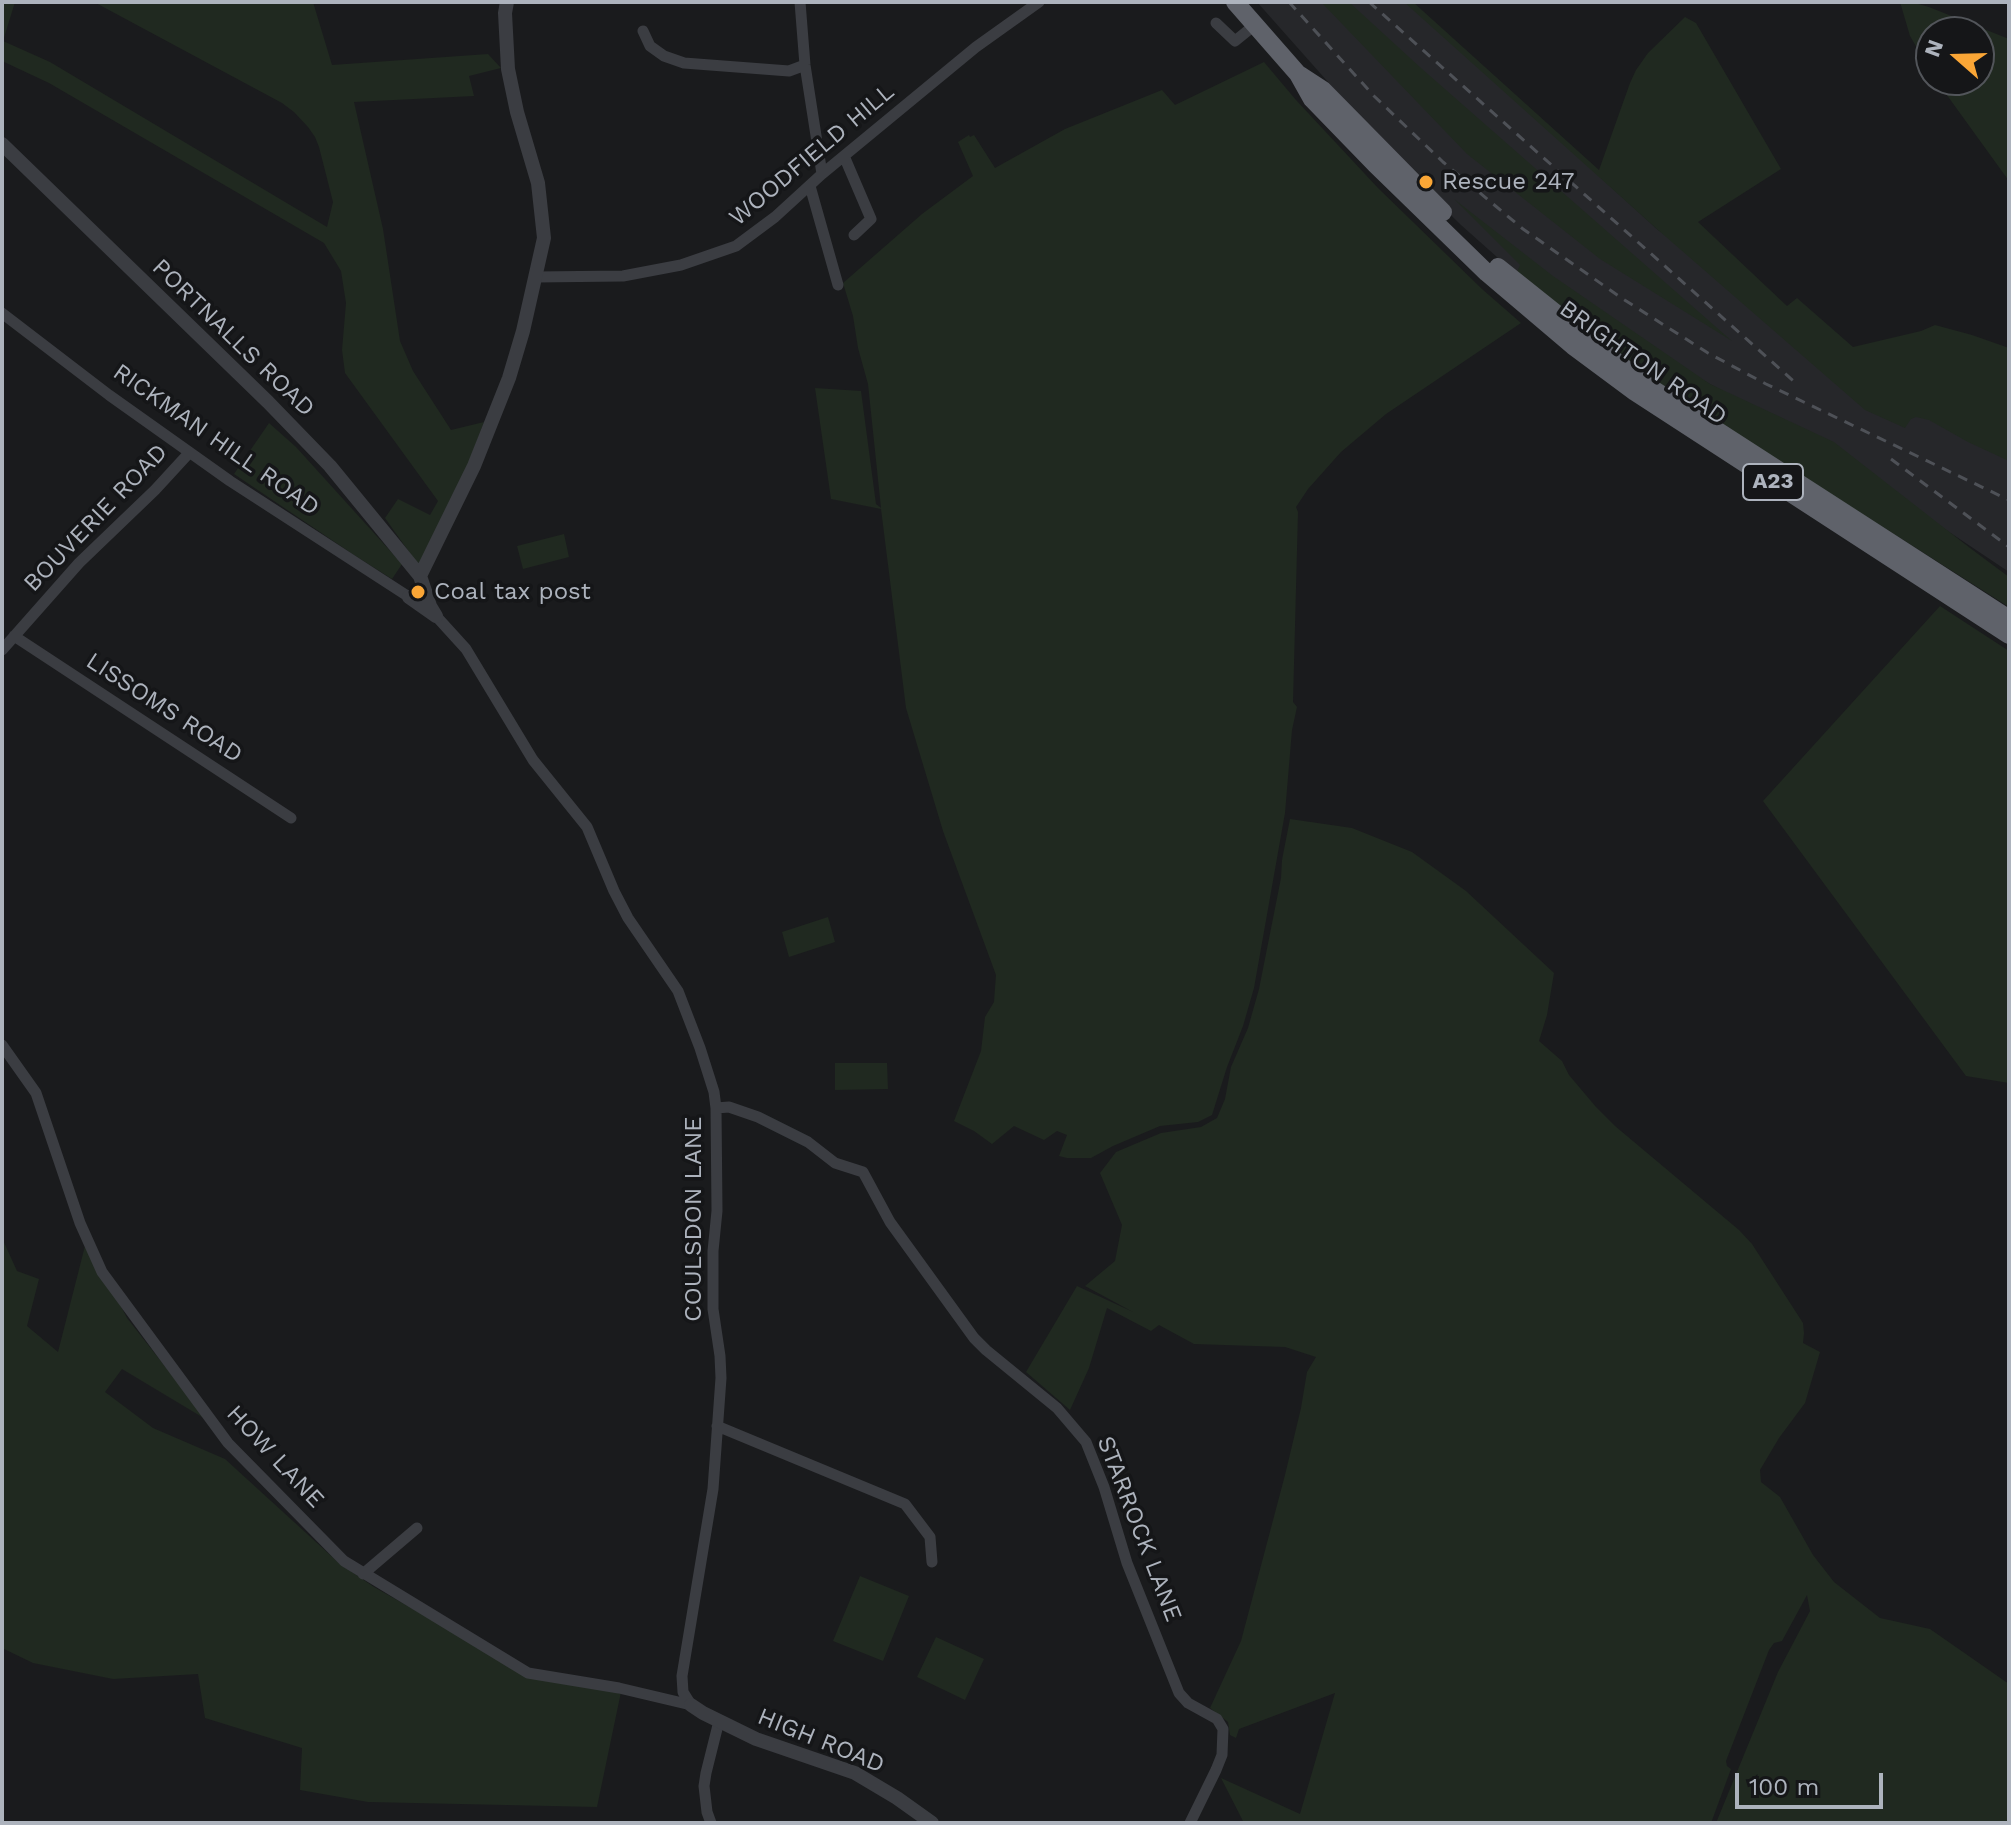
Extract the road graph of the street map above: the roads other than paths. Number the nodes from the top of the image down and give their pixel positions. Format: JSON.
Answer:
{"nodes":[{"id":1,"x":507,"y":2,"type":"edge"},
{"id":2,"x":800,"y":2,"type":"edge"},
{"id":3,"x":1039,"y":2,"type":"edge"},
{"id":4,"x":1235,"y":2,"type":"edge"},
{"id":5,"x":1216,"y":23,"type":"dead end"},
{"id":6,"x":1256,"y":24,"type":"junction"},
{"id":7,"x":643,"y":31,"type":"dead end"},
{"id":8,"x":805,"y":65,"type":"junction"},
{"id":9,"x":1298,"y":74,"type":"junction"},
{"id":10,"x":2,"y":144,"type":"edge"},
{"id":11,"x":844,"y":156,"type":"junction"},
{"id":12,"x":822,"y":174,"type":"junction"},
{"id":13,"x":810,"y":186,"type":"junction"},
{"id":14,"x":854,"y":235,"type":"dead end"},
{"id":15,"x":536,"y":277,"type":"junction"},
{"id":16,"x":838,"y":285,"type":"dead end"},
{"id":17,"x":2,"y":313,"type":"edge"},
{"id":18,"x":189,"y":453,"type":"junction"},
{"id":19,"x":420,"y":576,"type":"junction"},
{"id":20,"x":409,"y":597,"type":"joint"},
{"id":21,"x":436,"y":616,"type":"junction"},
{"id":22,"x":2009,"y":619,"type":"edge"},
{"id":23,"x":2009,"y":635,"type":"edge"},
{"id":24,"x":14,"y":636,"type":"junction"},
{"id":25,"x":2,"y":650,"type":"edge"},
{"id":26,"x":291,"y":818,"type":"dead end"},
{"id":27,"x":2,"y":1045,"type":"edge"},
{"id":28,"x":716,"y":1108,"type":"junction"},
{"id":29,"x":717,"y":1426,"type":"junction"},
{"id":30,"x":417,"y":1528,"type":"dead end"},
{"id":31,"x":932,"y":1562,"type":"dead end"},
{"id":32,"x":363,"y":1574,"type":"junction"},
{"id":33,"x":691,"y":1705,"type":"junction"},
{"id":34,"x":719,"y":1721,"type":"junction"},
{"id":35,"x":711,"y":1823,"type":"edge"},
{"id":36,"x":932,"y":1823,"type":"edge"},
{"id":37,"x":1190,"y":1823,"type":"edge"}],
"edges":[{"from":1,"to":15,"type":"street"},
{"from":2,"to":8,"type":"street"},
{"from":3,"to":11,"type":"street","name":"WOODFIELD HILL"},
{"from":4,"to":6,"type":"highway","name":"BRIGHTON ROAD","number":"A23"},
{"from":5,"to":6,"type":"street"},
{"from":6,"to":9,"type":"highway","name":"BRIGHTON ROAD","number":"A23"},
{"from":7,"to":8,"type":"street"},
{"from":8,"to":12,"type":"street"},
{"from":9,"to":22,"type":"highway","name":"BRIGHTON ROAD","number":"A23"},
{"from":9,"to":23,"type":"highway","name":"BRIGHTON ROAD","number":"A23"},
{"from":10,"to":19,"type":"street","name":"PORTNALLS ROAD"},
{"from":11,"to":12,"type":"street","name":"WOODFIELD HILL"},
{"from":11,"to":14,"type":"street"},
{"from":12,"to":13,"type":"street","name":"WOODFIELD HILL"},
{"from":13,"to":15,"type":"street","name":"WOODFIELD HILL"},
{"from":13,"to":16,"type":"street"},
{"from":15,"to":19,"type":"street"},
{"from":17,"to":18,"type":"street","name":"RICKMAN HILL ROAD"},
{"from":18,"to":20,"type":"street","name":"RICKMAN HILL ROAD"},
{"from":18,"to":24,"type":"street","name":"BOUVERIE ROAD"},
{"from":19,"to":21,"type":"street","name":"COULSDON LANE"},
{"from":20,"to":21,"type":"street","name":"COULSDON LANE"},
{"from":21,"to":28,"type":"street","name":"COULSDON LANE"},
{"from":24,"to":25,"type":"street","name":"BOUVERIE ROAD"},
{"from":24,"to":26,"type":"street","name":"LISSOMS ROAD"},
{"from":27,"to":32,"type":"street","name":"HOW LANE"},
{"from":28,"to":29,"type":"street","name":"COULSDON LANE"},
{"from":28,"to":37,"type":"street","name":"STARROCK LANE"},
{"from":29,"to":31,"type":"street"},
{"from":29,"to":33,"type":"street","name":"COULSDON LANE"},
{"from":30,"to":32,"type":"street"},
{"from":32,"to":33,"type":"street","name":"HOW LANE"},
{"from":33,"to":34,"type":"street","name":"HIGH ROAD"},
{"from":34,"to":35,"type":"street"},
{"from":34,"to":36,"type":"street","name":"HIGH ROAD"}]}
